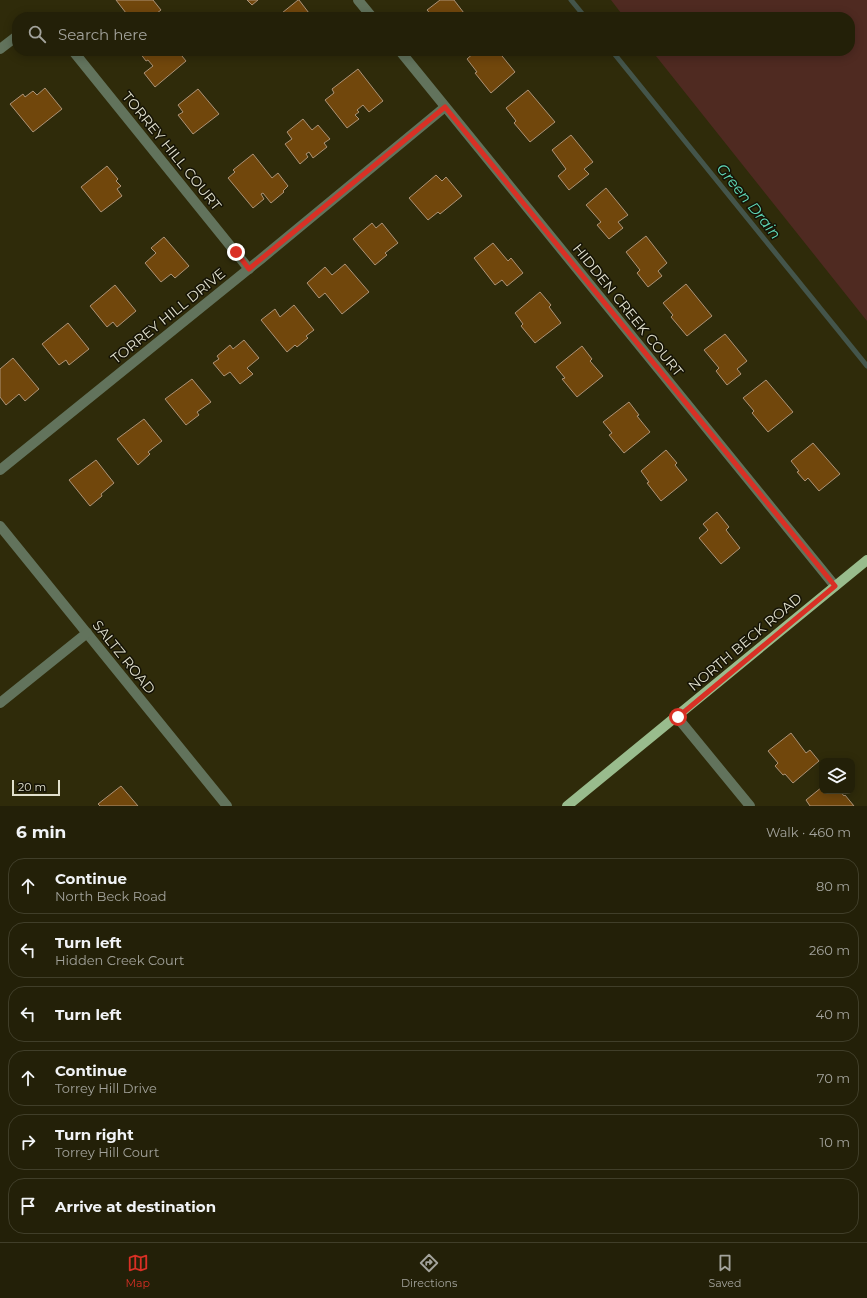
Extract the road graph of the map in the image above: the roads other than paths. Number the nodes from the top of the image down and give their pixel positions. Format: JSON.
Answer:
{"nodes":[{"id":1,"x":358,"y":0,"type":"edge"},
{"id":2,"x":368,"y":12,"type":"edge"},
{"id":3,"x":12,"y":40,"type":"edge"},
{"id":4,"x":0,"y":49,"type":"edge"},
{"id":5,"x":77,"y":56,"type":"edge"},
{"id":6,"x":404,"y":56,"type":"edge"},
{"id":7,"x":445,"y":107,"type":"junction"},
{"id":8,"x":249,"y":269,"type":"junction"},
{"id":9,"x":0,"y":470,"type":"edge"},
{"id":10,"x":0,"y":526,"type":"edge"},
{"id":11,"x":867,"y":560,"type":"edge"},
{"id":12,"x":835,"y":586,"type":"junction"},
{"id":13,"x":87,"y":633,"type":"junction"},
{"id":14,"x":0,"y":703,"type":"edge"},
{"id":15,"x":678,"y":717,"type":"junction"},
{"id":16,"x":226,"y":806,"type":"edge"},
{"id":17,"x":567,"y":806,"type":"edge"},
{"id":18,"x":750,"y":806,"type":"edge"}],
"edges":[{"from":1,"to":2,"type":"street"},
{"from":3,"to":4,"type":"street"},
{"from":5,"to":8,"type":"street","name":"TORREY HILL COURT"},
{"from":6,"to":7,"type":"street","name":"HIDDEN CREEK COURT"},
{"from":7,"to":8,"type":"street","name":"TORREY HILL DRIVE"},
{"from":7,"to":12,"type":"street","name":"HIDDEN CREEK COURT"},
{"from":8,"to":9,"type":"street","name":"TORREY HILL DRIVE"},
{"from":10,"to":13,"type":"street","name":"SALTZ ROAD"},
{"from":11,"to":12,"type":"main road","name":"NORTH BECK ROAD"},
{"from":12,"to":15,"type":"main road","name":"NORTH BECK ROAD"},
{"from":13,"to":14,"type":"street"},
{"from":13,"to":16,"type":"street","name":"SALTZ ROAD"},
{"from":15,"to":17,"type":"main road","name":"NORTH BECK ROAD"},
{"from":15,"to":18,"type":"street"}]}
